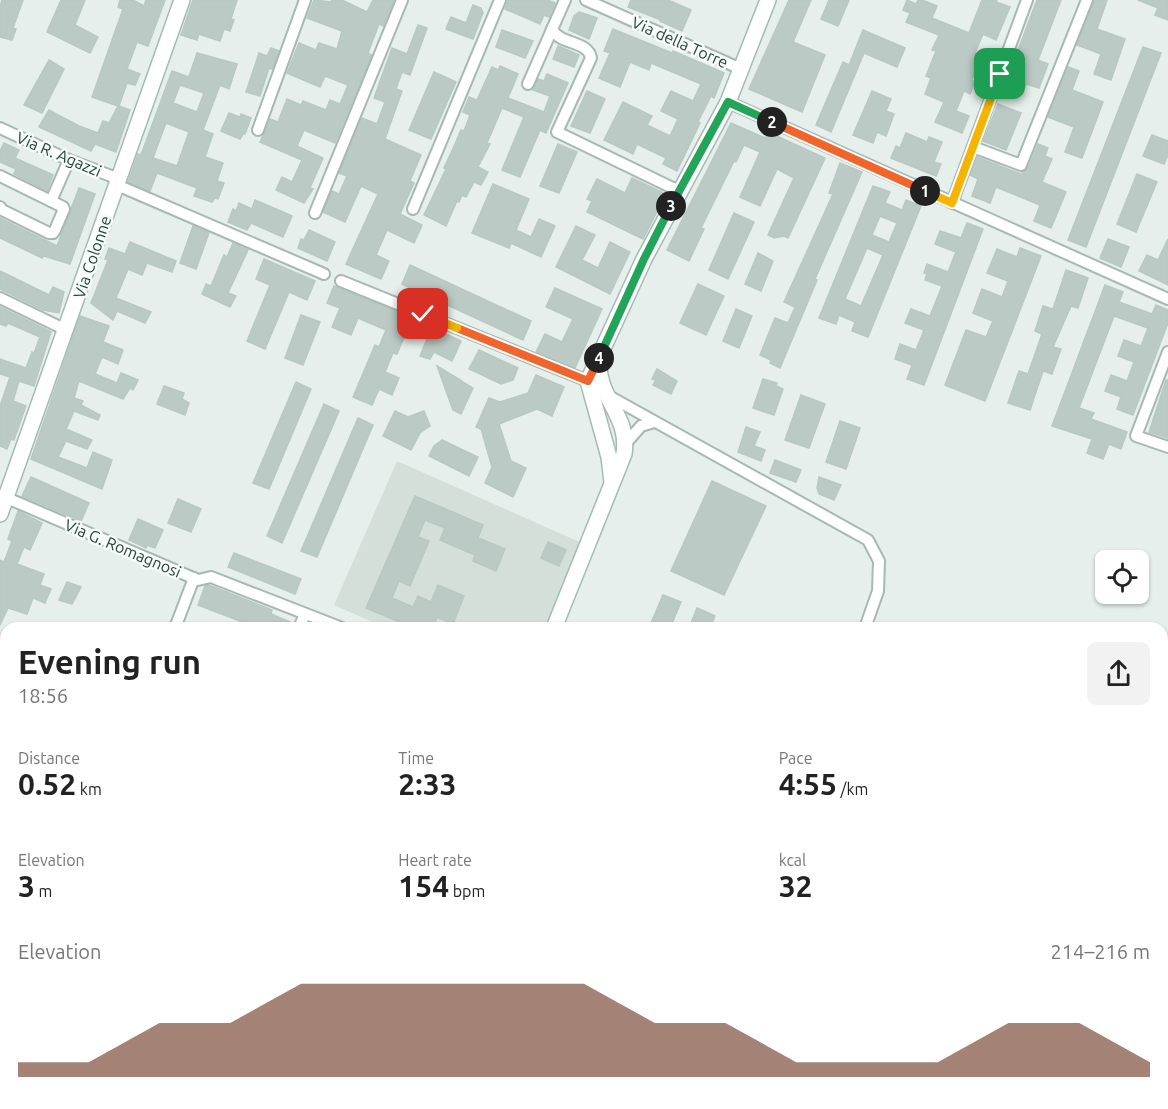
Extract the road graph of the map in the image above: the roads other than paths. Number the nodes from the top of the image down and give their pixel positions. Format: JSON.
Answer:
{"nodes":[{"id":1,"x":182,"y":0,"type":"edge"},
{"id":2,"x":305,"y":0,"type":"edge"},
{"id":3,"x":402,"y":0,"type":"edge"},
{"id":4,"x":500,"y":0,"type":"edge"},
{"id":5,"x":565,"y":0,"type":"edge"},
{"id":6,"x":586,"y":0,"type":"edge"},
{"id":7,"x":768,"y":0,"type":"edge"},
{"id":8,"x":1027,"y":0,"type":"edge"},
{"id":9,"x":1087,"y":0,"type":"edge"},
{"id":10,"x":552,"y":28,"type":"junction"},
{"id":11,"x":741,"y":69,"type":"junction"},
{"id":12,"x":528,"y":84,"type":"dead end"},
{"id":13,"x":728,"y":102,"type":"junction"},
{"id":14,"x":0,"y":128,"type":"edge"},
{"id":15,"x":258,"y":130,"type":"dead end"},
{"id":16,"x":973,"y":147,"type":"junction"},
{"id":17,"x":69,"y":160,"type":"junction"},
{"id":18,"x":0,"y":176,"type":"edge"},
{"id":19,"x":118,"y":182,"type":"junction"},
{"id":20,"x":679,"y":191,"type":"junction"},
{"id":21,"x":51,"y":201,"type":"junction"},
{"id":22,"x":952,"y":203,"type":"junction"},
{"id":23,"x":0,"y":207,"type":"edge"},
{"id":24,"x":413,"y":208,"type":"dead end"},
{"id":25,"x":315,"y":213,"type":"dead end"},
{"id":26,"x":324,"y":274,"type":"dead end"},
{"id":27,"x":340,"y":281,"type":"dead end"},
{"id":28,"x":0,"y":298,"type":"edge"},
{"id":29,"x":1168,"y":299,"type":"edge"},
{"id":30,"x":66,"y":330,"type":"junction"},
{"id":31,"x":1168,"y":352,"type":"edge"},
{"id":32,"x":599,"y":358,"type":"junction"},
{"id":33,"x":588,"y":385,"type":"junction"},
{"id":34,"x":610,"y":401,"type":"junction"},
{"id":35,"x":596,"y":414,"type":"junction"},
{"id":36,"x":654,"y":422,"type":"junction"},
{"id":37,"x":626,"y":443,"type":"junction"},
{"id":38,"x":605,"y":444,"type":"junction"},
{"id":39,"x":1168,"y":447,"type":"edge"},
{"id":40,"x":612,"y":482,"type":"junction"},
{"id":41,"x":3,"y":496,"type":"edge"},
{"id":42,"x":0,"y":514,"type":"edge"},
{"id":43,"x":194,"y":578,"type":"junction"},
{"id":44,"x":305,"y":614,"type":"junction"},
{"id":45,"x":177,"y":622,"type":"edge"},
{"id":46,"x":302,"y":622,"type":"edge"},
{"id":47,"x":326,"y":622,"type":"edge"},
{"id":48,"x":556,"y":622,"type":"edge"},
{"id":49,"x":867,"y":622,"type":"edge"}],
"edges":[{"from":1,"to":19,"type":"street","name":"Via Colonne"},
{"from":2,"to":15,"type":"street"},
{"from":3,"to":25,"type":"street"},
{"from":4,"to":24,"type":"street"},
{"from":5,"to":10,"type":"street"},
{"from":6,"to":11,"type":"street","name":"Via della Torre"},
{"from":7,"to":11,"type":"street"},
{"from":8,"to":16,"type":"street"},
{"from":9,"to":16,"type":"street"},
{"from":10,"to":12,"type":"street"},
{"from":10,"to":20,"type":"street"},
{"from":11,"to":13,"type":"street"},
{"from":13,"to":20,"type":"street"},
{"from":13,"to":22,"type":"street"},
{"from":14,"to":17,"type":"street","name":"Via R. Agazzi"},
{"from":16,"to":22,"type":"street"},
{"from":17,"to":19,"type":"street","name":"Via R. Agazzi"},
{"from":17,"to":21,"type":"street"},
{"from":18,"to":21,"type":"street"},
{"from":19,"to":26,"type":"street","name":"Via R. Agazzi"},
{"from":19,"to":30,"type":"street","name":"Via Colonne"},
{"from":20,"to":32,"type":"street"},
{"from":21,"to":23,"type":"street"},
{"from":22,"to":29,"type":"street"},
{"from":27,"to":33,"type":"street"},
{"from":28,"to":30,"type":"street"},
{"from":30,"to":41,"type":"street","name":"Via Colonne"},
{"from":31,"to":39,"type":"street"},
{"from":32,"to":33,"type":"street"},
{"from":32,"to":34,"type":"street"},
{"from":33,"to":34,"type":"street"},
{"from":33,"to":35,"type":"street"},
{"from":34,"to":35,"type":"street"},
{"from":34,"to":36,"type":"street"},
{"from":34,"to":37,"type":"street"},
{"from":35,"to":38,"type":"street"},
{"from":36,"to":37,"type":"street"},
{"from":36,"to":49,"type":"street"},
{"from":37,"to":38,"type":"street"},
{"from":37,"to":40,"type":"street"},
{"from":38,"to":40,"type":"street"},
{"from":40,"to":48,"type":"street"},
{"from":41,"to":42,"type":"street","name":"Via Colonne"},
{"from":41,"to":43,"type":"street","name":"Via G. Romagnosi"},
{"from":43,"to":44,"type":"street","name":"Via G. Romagnosi"},
{"from":43,"to":45,"type":"street"},
{"from":44,"to":46,"type":"street"},
{"from":44,"to":47,"type":"street","name":"Via G. Romagnosi"}]}
